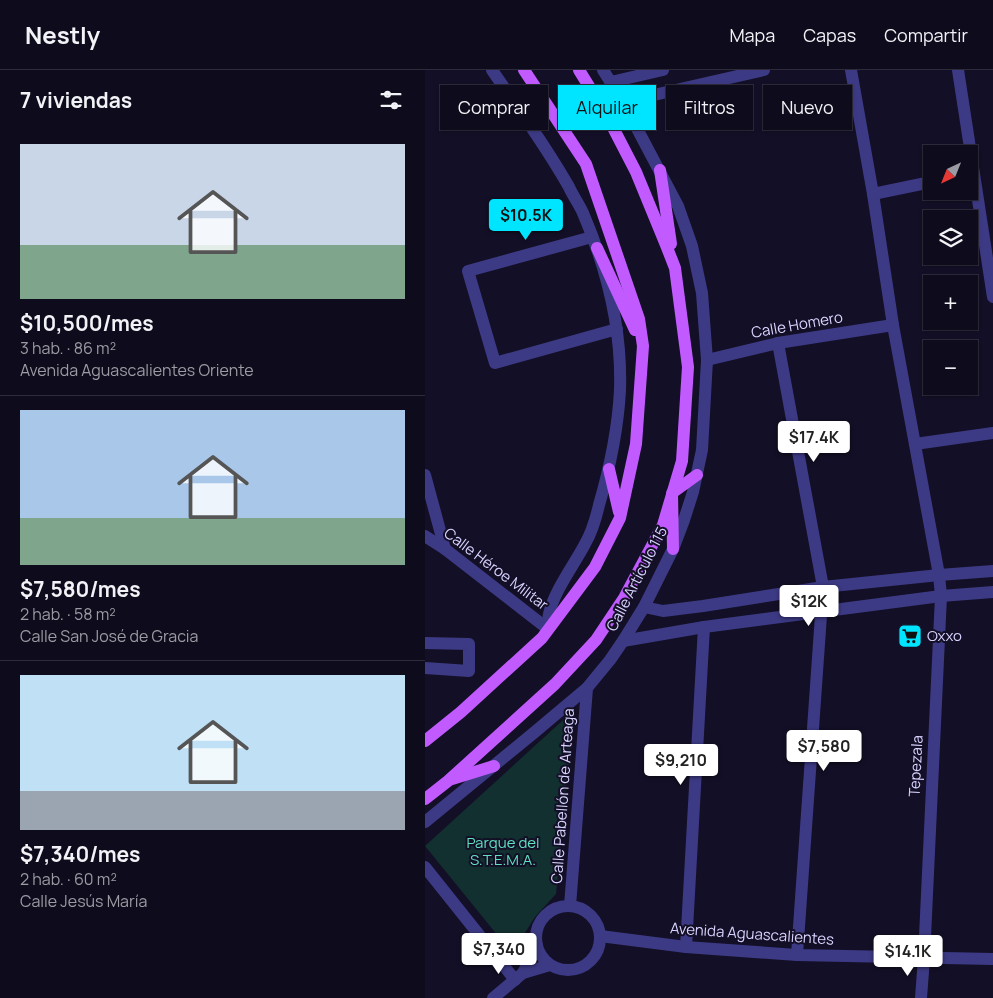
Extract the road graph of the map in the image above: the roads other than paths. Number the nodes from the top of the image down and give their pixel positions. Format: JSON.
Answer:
{"nodes":[{"id":1,"x":492,"y":70,"type":"edge"},
{"id":2,"x":524,"y":70,"type":"edge"},
{"id":3,"x":579,"y":70,"type":"edge"},
{"id":4,"x":603,"y":70,"type":"edge"},
{"id":5,"x":663,"y":70,"type":"edge"},
{"id":6,"x":764,"y":70,"type":"edge"},
{"id":7,"x":851,"y":70,"type":"edge"},
{"id":8,"x":958,"y":70,"type":"edge"},
{"id":9,"x":611,"y":82,"type":"junction"},
{"id":10,"x":613,"y":85,"type":"edge"},
{"id":11,"x":656,"y":95,"type":"edge"},
{"id":12,"x":638,"y":130,"type":"edge"},
{"id":13,"x":967,"y":145,"type":"edge"},
{"id":14,"x":660,"y":170,"type":"junction"},
{"id":15,"x":923,"y":184,"type":"edge"},
{"id":16,"x":873,"y":194,"type":"junction"},
{"id":17,"x":976,"y":200,"type":"edge"},
{"id":18,"x":594,"y":243,"type":"junction"},
{"id":19,"x":675,"y":268,"type":"junction"},
{"id":20,"x":993,"y":297,"type":"edge"},
{"id":21,"x":893,"y":325,"type":"junction"},
{"id":22,"x":617,"y":329,"type":"junction"},
{"id":23,"x":778,"y":343,"type":"junction"},
{"id":24,"x":643,"y":346,"type":"junction"},
{"id":25,"x":707,"y":360,"type":"junction"},
{"id":26,"x":993,"y":433,"type":"edge"},
{"id":27,"x":915,"y":444,"type":"junction"},
{"id":28,"x":609,"y":468,"type":"junction"},
{"id":29,"x":425,"y":475,"type":"edge"},
{"id":30,"x":697,"y":475,"type":"junction"},
{"id":31,"x":672,"y":492,"type":"junction"},
{"id":32,"x":620,"y":518,"type":"junction"},
{"id":33,"x":425,"y":536,"type":"edge"},
{"id":34,"x":445,"y":549,"type":"junction"},
{"id":35,"x":673,"y":549,"type":"junction"},
{"id":36,"x":993,"y":571,"type":"edge"},
{"id":37,"x":939,"y":575,"type":"junction"},
{"id":38,"x":823,"y":587,"type":"junction"},
{"id":39,"x":993,"y":592,"type":"edge"},
{"id":40,"x":941,"y":596,"type":"junction"},
{"id":41,"x":644,"y":607,"type":"junction"},
{"id":42,"x":821,"y":612,"type":"junction"},
{"id":43,"x":704,"y":627,"type":"junction"},
{"id":44,"x":548,"y":630,"type":"junction"},
{"id":45,"x":623,"y":641,"type":"junction"},
{"id":46,"x":425,"y":643,"type":"edge"},
{"id":47,"x":425,"y":668,"type":"edge"},
{"id":48,"x":587,"y":688,"type":"junction"},
{"id":49,"x":425,"y":741,"type":"edge"},
{"id":50,"x":494,"y":766,"type":"junction"},
{"id":51,"x":448,"y":780,"type":"junction"},
{"id":52,"x":425,"y":799,"type":"edge"},
{"id":53,"x":425,"y":822,"type":"edge"},
{"id":54,"x":425,"y":867,"type":"edge"},
{"id":55,"x":570,"y":906,"type":"junction"},
{"id":56,"x":600,"y":936,"type":"junction"},
{"id":57,"x":537,"y":945,"type":"junction"},
{"id":58,"x":686,"y":947,"type":"junction"},
{"id":59,"x":797,"y":955,"type":"junction"},
{"id":60,"x":924,"y":958,"type":"junction"},
{"id":61,"x":993,"y":959,"type":"edge"},
{"id":62,"x":550,"y":965,"type":"junction"},
{"id":63,"x":519,"y":977,"type":"junction"},
{"id":64,"x":493,"y":998,"type":"edge"},
{"id":65,"x":921,"y":998,"type":"edge"}],
"edges":[{"from":1,"to":18,"type":"street"},
{"from":2,"to":24,"type":"main road"},
{"from":3,"to":19,"type":"main road"},
{"from":4,"to":9,"type":"street","name":"Calle Artículo 115"},
{"from":5,"to":9,"type":"street"},
{"from":6,"to":11,"type":"street"},
{"from":7,"to":16,"type":"street","name":"Tepezala"},
{"from":8,"to":13,"type":"street"},
{"from":9,"to":10,"type":"street","name":"Calle Artículo 115"},
{"from":12,"to":14,"type":"street","name":"Calle Artículo 115"},
{"from":14,"to":19,"type":"main road"},
{"from":14,"to":25,"type":"street","name":"Calle Artículo 115"},
{"from":15,"to":16,"type":"street"},
{"from":16,"to":21,"type":"street","name":"Tepezala"},
{"from":17,"to":20,"type":"street"},
{"from":18,"to":22,"type":"street"},
{"from":18,"to":22,"type":"street"},
{"from":18,"to":24,"type":"main road"},
{"from":19,"to":31,"type":"main road"},
{"from":21,"to":23,"type":"street","name":"Calle Homero"},
{"from":21,"to":27,"type":"street","name":"Tepezala"},
{"from":22,"to":28,"type":"street"},
{"from":23,"to":25,"type":"street","name":"Calle Homero"},
{"from":23,"to":38,"type":"street"},
{"from":24,"to":32,"type":"main road"},
{"from":25,"to":30,"type":"street","name":"Calle Artículo 115"},
{"from":26,"to":27,"type":"street"},
{"from":27,"to":37,"type":"street","name":"Tepezala"},
{"from":28,"to":32,"type":"main road"},
{"from":28,"to":44,"type":"street"},
{"from":29,"to":34,"type":"street"},
{"from":30,"to":31,"type":"main road"},
{"from":30,"to":35,"type":"street","name":"Calle Artículo 115"},
{"from":31,"to":35,"type":"main road"},
{"from":31,"to":51,"type":"main road"},
{"from":32,"to":44,"type":"main road"},
{"from":33,"to":34,"type":"street","name":"Calle Héroe Militar"},
{"from":34,"to":44,"type":"street","name":"Calle Héroe Militar"},
{"from":35,"to":41,"type":"street","name":"Calle Artículo 115"},
{"from":36,"to":37,"type":"street"},
{"from":37,"to":38,"type":"street"},
{"from":37,"to":40,"type":"street","name":"Tepezala"},
{"from":38,"to":41,"type":"street"},
{"from":38,"to":42,"type":"street"},
{"from":39,"to":40,"type":"street"},
{"from":40,"to":42,"type":"street"},
{"from":40,"to":60,"type":"street","name":"Tepezala"},
{"from":41,"to":45,"type":"street","name":"Calle Artículo 115"},
{"from":42,"to":43,"type":"street"},
{"from":42,"to":59,"type":"street"},
{"from":43,"to":45,"type":"street"},
{"from":43,"to":58,"type":"street"},
{"from":44,"to":49,"type":"main road"},
{"from":45,"to":48,"type":"street","name":"Calle Artículo 115"},
{"from":46,"to":47,"type":"street"},
{"from":48,"to":50,"type":"street","name":"Calle Artículo 115"},
{"from":48,"to":55,"type":"street","name":"Calle Pabellón de Arteaga"},
{"from":50,"to":51,"type":"main road"},
{"from":50,"to":53,"type":"street","name":"Calle Artículo 115"},
{"from":51,"to":52,"type":"main road"},
{"from":54,"to":63,"type":"street"},
{"from":55,"to":56,"type":"street"},
{"from":55,"to":57,"type":"street"},
{"from":56,"to":58,"type":"street","name":"Avenida Aguascalientes"},
{"from":56,"to":62,"type":"street"},
{"from":57,"to":62,"type":"street"},
{"from":57,"to":63,"type":"street"},
{"from":58,"to":59,"type":"street","name":"Avenida Aguascalientes"},
{"from":59,"to":60,"type":"street","name":"Avenida Aguascalientes"},
{"from":60,"to":61,"type":"street","name":"Avenida Aguascalientes"},
{"from":60,"to":65,"type":"street","name":"Tepezala"},
{"from":62,"to":63,"type":"street"},
{"from":63,"to":64,"type":"street"}]}
